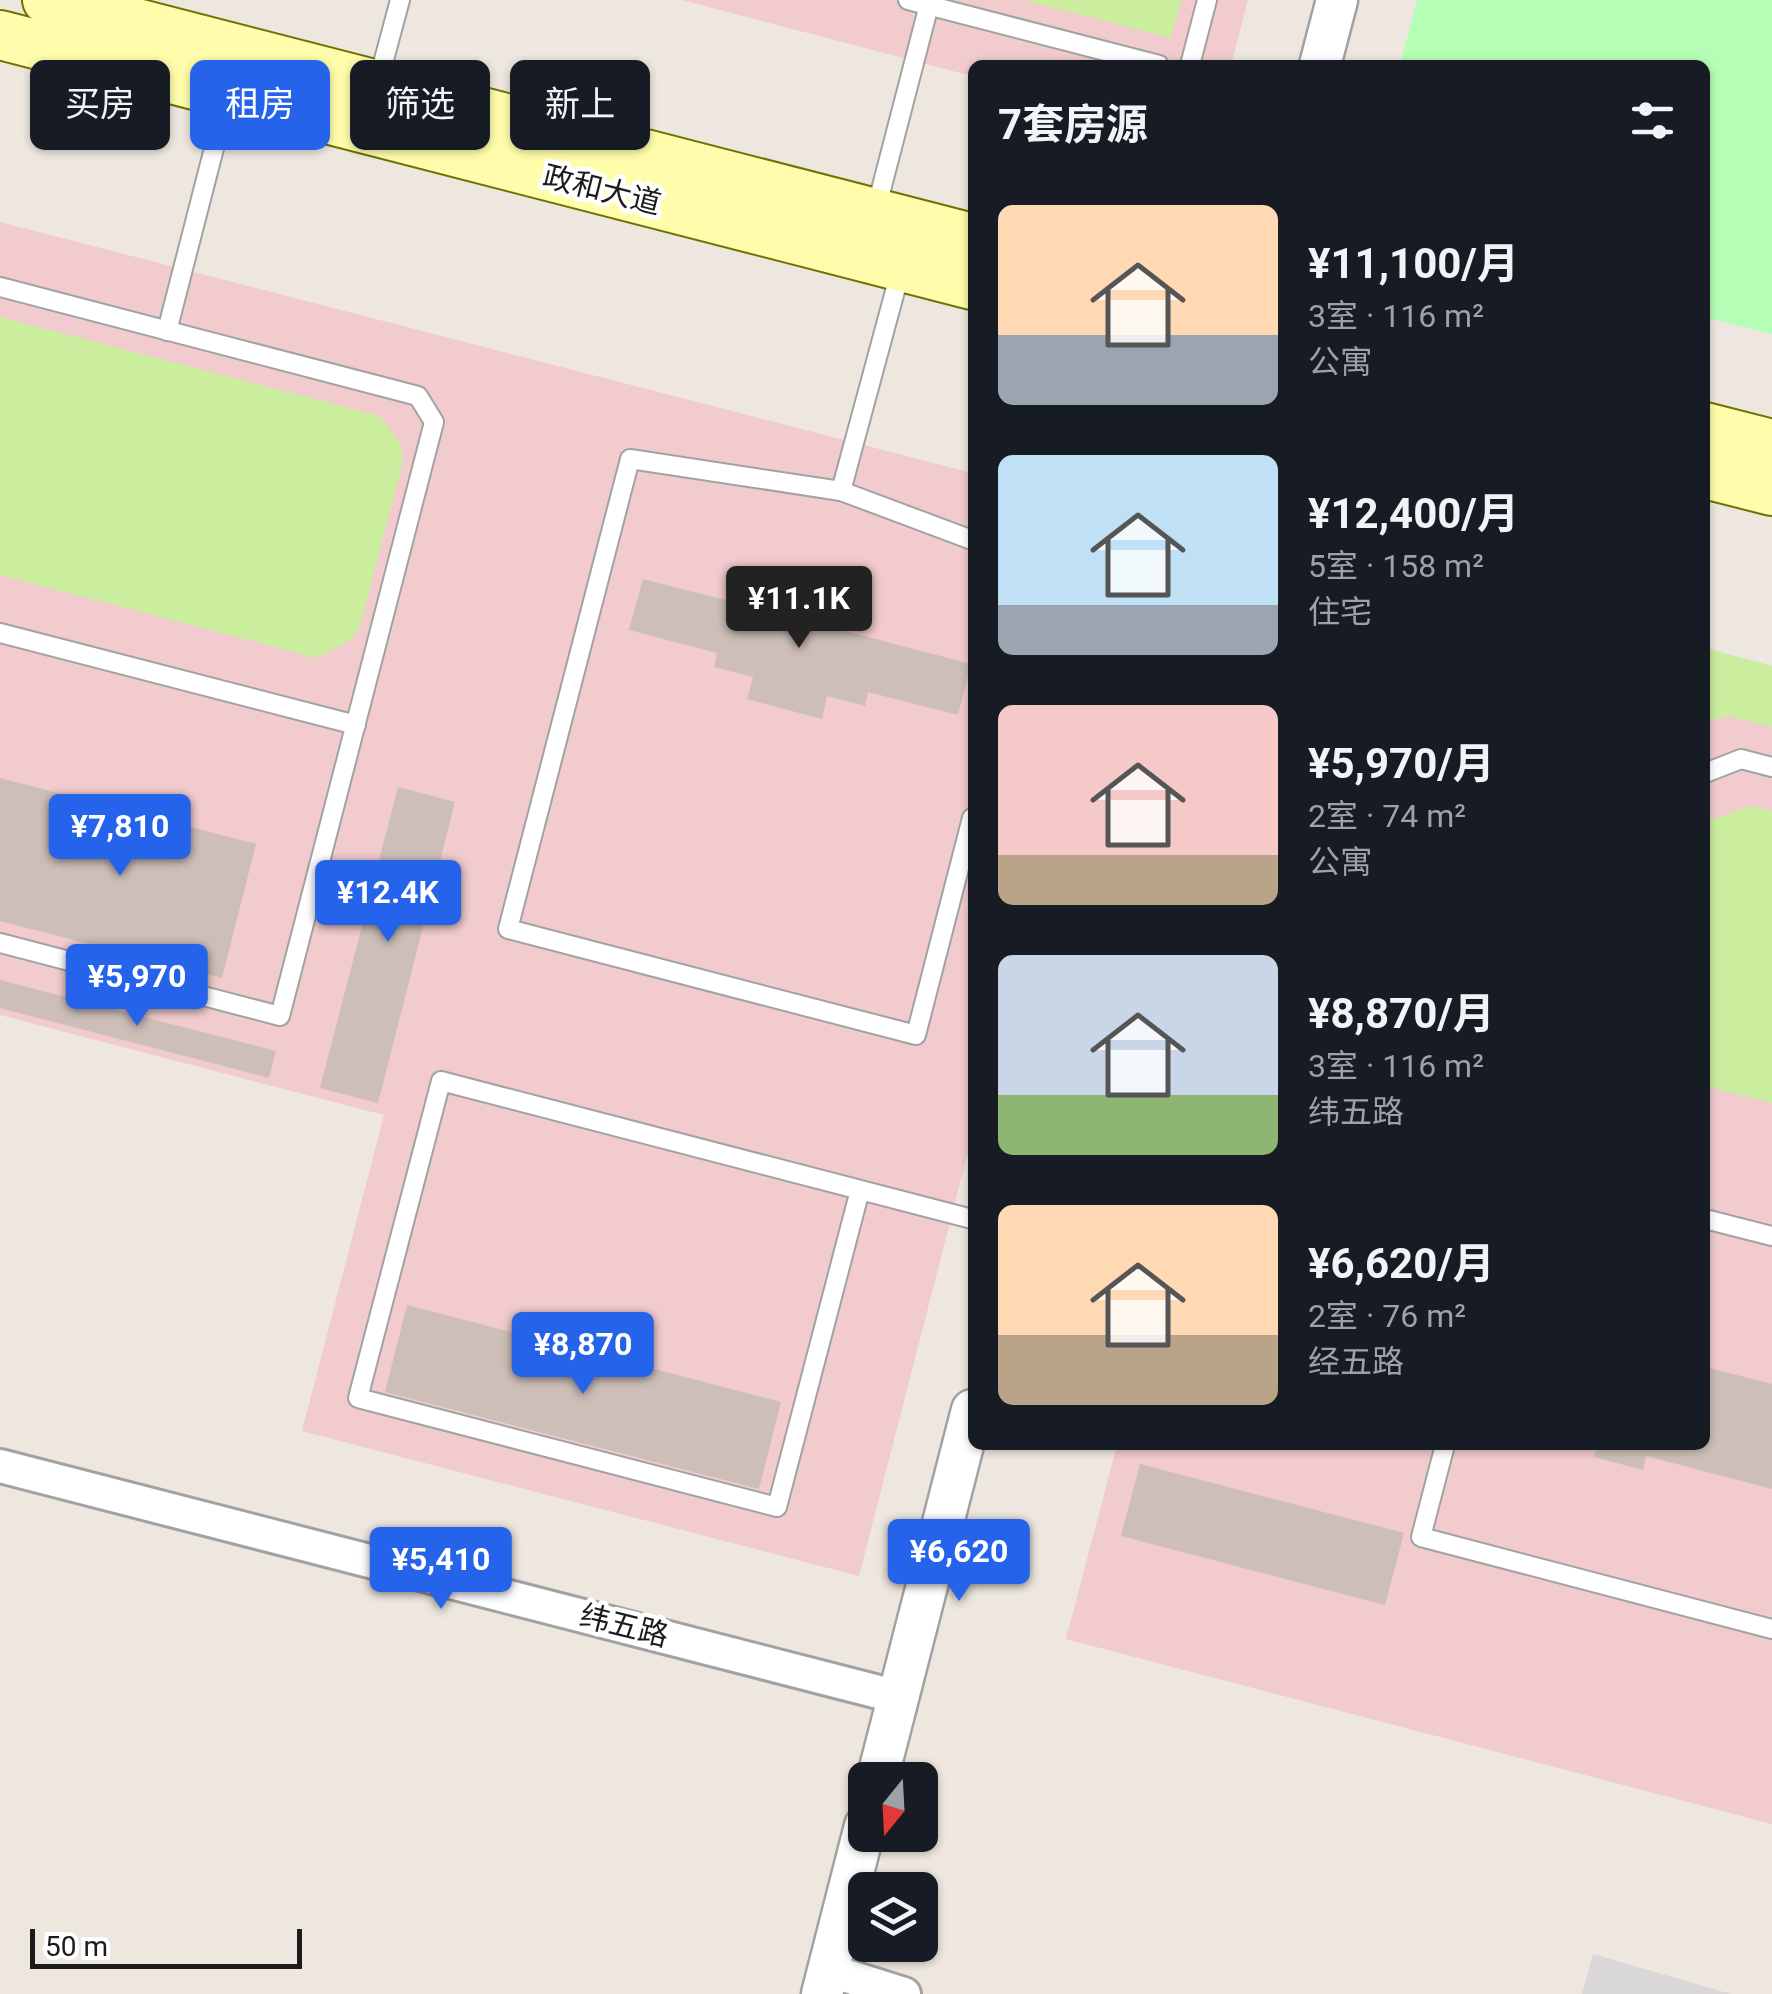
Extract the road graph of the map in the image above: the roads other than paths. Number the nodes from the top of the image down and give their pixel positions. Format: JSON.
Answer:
{"nodes":[{"id":1,"x":47,"y":0,"type":"edge"},
{"id":2,"x":400,"y":0,"type":"edge"},
{"id":3,"x":908,"y":0,"type":"edge"},
{"id":4,"x":1207,"y":0,"type":"edge"},
{"id":5,"x":1337,"y":0,"type":"edge"},
{"id":6,"x":929,"y":5,"type":"junction"},
{"id":7,"x":0,"y":35,"type":"edge"},
{"id":8,"x":384,"y":60,"type":"edge"},
{"id":9,"x":1141,"y":60,"type":"edge"},
{"id":10,"x":1191,"y":60,"type":"edge"},
{"id":11,"x":1321,"y":60,"type":"edge"},
{"id":12,"x":350,"y":78,"type":"edge"},
{"id":13,"x":190,"y":84,"type":"edge"},
{"id":14,"x":490,"y":114,"type":"edge"},
{"id":15,"x":330,"y":120,"type":"edge"},
{"id":16,"x":214,"y":150,"type":"edge"},
{"id":17,"x":875,"y":213,"type":"junction"},
{"id":18,"x":968,"y":237,"type":"edge"},
{"id":19,"x":902,"y":267,"type":"junction"},
{"id":20,"x":968,"y":284,"type":"edge"},
{"id":21,"x":0,"y":287,"type":"edge"},
{"id":22,"x":167,"y":330,"type":"junction"},
{"id":23,"x":1710,"y":428,"type":"edge"},
{"id":24,"x":1772,"y":444,"type":"edge"},
{"id":25,"x":1710,"y":475,"type":"edge"},
{"id":26,"x":841,"y":491,"type":"junction"},
{"id":27,"x":1772,"y":491,"type":"edge"},
{"id":28,"x":968,"y":539,"type":"edge"},
{"id":29,"x":0,"y":633,"type":"edge"},
{"id":30,"x":356,"y":725,"type":"junction"},
{"id":31,"x":1772,"y":767,"type":"edge"},
{"id":32,"x":1710,"y":770,"type":"edge"},
{"id":33,"x":968,"y":834,"type":"edge"},
{"id":34,"x":0,"y":943,"type":"edge"},
{"id":35,"x":860,"y":1190,"type":"junction"},
{"id":36,"x":968,"y":1218,"type":"edge"},
{"id":37,"x":1710,"y":1219,"type":"edge"},
{"id":38,"x":1772,"y":1236,"type":"edge"},
{"id":39,"x":968,"y":1426,"type":"edge"},
{"id":40,"x":1444,"y":1450,"type":"edge"},
{"id":41,"x":0,"y":1466,"type":"edge"},
{"id":42,"x":1772,"y":1629,"type":"edge"},
{"id":43,"x":898,"y":1697,"type":"junction"},
{"id":44,"x":882,"y":1762,"type":"edge"},
{"id":45,"x":858,"y":1852,"type":"edge"},
{"id":46,"x":825,"y":1982,"type":"edge"},
{"id":47,"x":904,"y":1994,"type":"edge"}],
"edges":[{"from":1,"to":12,"type":"main road","name":"政和大道"},
{"from":2,"to":8,"type":"lane"},
{"from":3,"to":6,"type":"lane"},
{"from":4,"to":10,"type":"lane"},
{"from":5,"to":11,"type":"street"},
{"from":6,"to":9,"type":"lane"},
{"from":6,"to":17,"type":"lane"},
{"from":7,"to":13,"type":"main road","name":"政和大道"},
{"from":14,"to":17,"type":"main road","name":"政和大道"},
{"from":15,"to":19,"type":"main road","name":"政和大道"},
{"from":16,"to":22,"type":"lane"},
{"from":17,"to":18,"type":"main road","name":"政和大道"},
{"from":19,"to":20,"type":"main road","name":"政和大道"},
{"from":19,"to":26,"type":"lane"},
{"from":21,"to":22,"type":"lane"},
{"from":22,"to":30,"type":"lane"},
{"from":23,"to":24,"type":"main road"},
{"from":25,"to":27,"type":"main road"},
{"from":26,"to":28,"type":"lane"},
{"from":26,"to":33,"type":"lane"},
{"from":29,"to":30,"type":"lane"},
{"from":30,"to":34,"type":"lane"},
{"from":31,"to":32,"type":"lane"},
{"from":35,"to":35,"type":"lane"},
{"from":35,"to":36,"type":"lane"},
{"from":37,"to":38,"type":"lane"},
{"from":39,"to":43,"type":"street"},
{"from":40,"to":42,"type":"lane"},
{"from":41,"to":43,"type":"street","name":"纬五路"},
{"from":43,"to":44,"type":"street"},
{"from":45,"to":46,"type":"street"},
{"from":46,"to":47,"type":"street"}]}
